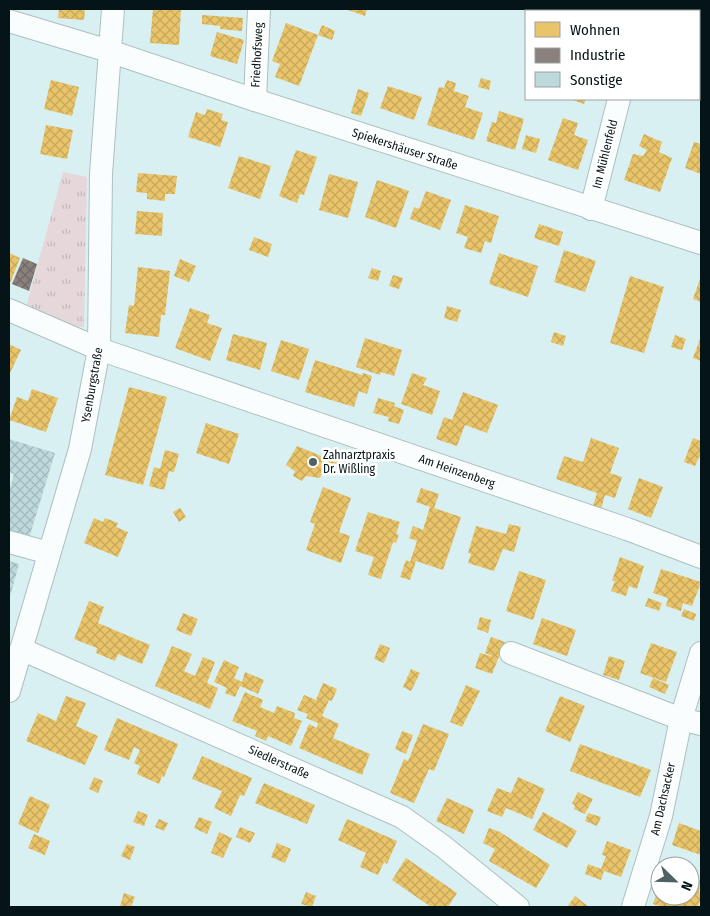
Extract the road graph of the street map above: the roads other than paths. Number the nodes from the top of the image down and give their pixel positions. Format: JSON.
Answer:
{"nodes":[{"id":1,"x":113,"y":9,"type":"edge"},
{"id":2,"x":260,"y":9,"type":"edge"},
{"id":3,"x":9,"y":21,"type":"edge"},
{"id":4,"x":109,"y":50,"type":"junction"},
{"id":5,"x":255,"y":100,"type":"junction"},
{"id":6,"x":619,"y":100,"type":"edge"},
{"id":7,"x":591,"y":209,"type":"junction"},
{"id":8,"x":701,"y":243,"type":"edge"},
{"id":9,"x":9,"y":310,"type":"edge"},
{"id":10,"x":99,"y":349,"type":"junction"},
{"id":11,"x":9,"y":542,"type":"edge"},
{"id":12,"x":49,"y":553,"type":"junction"},
{"id":13,"x":701,"y":557,"type":"edge"},
{"id":14,"x":20,"y":649,"type":"junction"},
{"id":15,"x":511,"y":653,"type":"dead end"},
{"id":16,"x":701,"y":653,"type":"edge"},
{"id":17,"x":9,"y":691,"type":"edge"},
{"id":18,"x":691,"y":722,"type":"edge"},
{"id":19,"x":518,"y":907,"type":"edge"},
{"id":20,"x":633,"y":907,"type":"edge"}],
"edges":[{"from":1,"to":4,"type":"street","name":"Ysenburgstraße"},
{"from":2,"to":5,"type":"street","name":"Friedhofsweg"},
{"from":3,"to":4,"type":"street","name":"Spiekershäuser Straße"},
{"from":4,"to":5,"type":"street","name":"Spiekershäuser Straße"},
{"from":4,"to":10,"type":"street","name":"Ysenburgstraße"},
{"from":5,"to":7,"type":"street","name":"Spiekershäuser Straße"},
{"from":6,"to":7,"type":"street","name":"Im Mühlenfeld"},
{"from":7,"to":8,"type":"street","name":"Spiekershäuser Straße"},
{"from":9,"to":10,"type":"street","name":"Am Heinzenberg"},
{"from":10,"to":12,"type":"street","name":"Ysenburgstraße"},
{"from":10,"to":13,"type":"street","name":"Am Heinzenberg"},
{"from":11,"to":12,"type":"street"},
{"from":12,"to":14,"type":"street","name":"Ysenburgstraße"},
{"from":14,"to":17,"type":"street","name":"Ysenburgstraße"},
{"from":14,"to":19,"type":"street","name":"Siedlerstraße"},
{"from":15,"to":18,"type":"street"},
{"from":16,"to":18,"type":"street","name":"Am Dachsacker"},
{"from":18,"to":20,"type":"street","name":"Am Dachsacker"}]}
